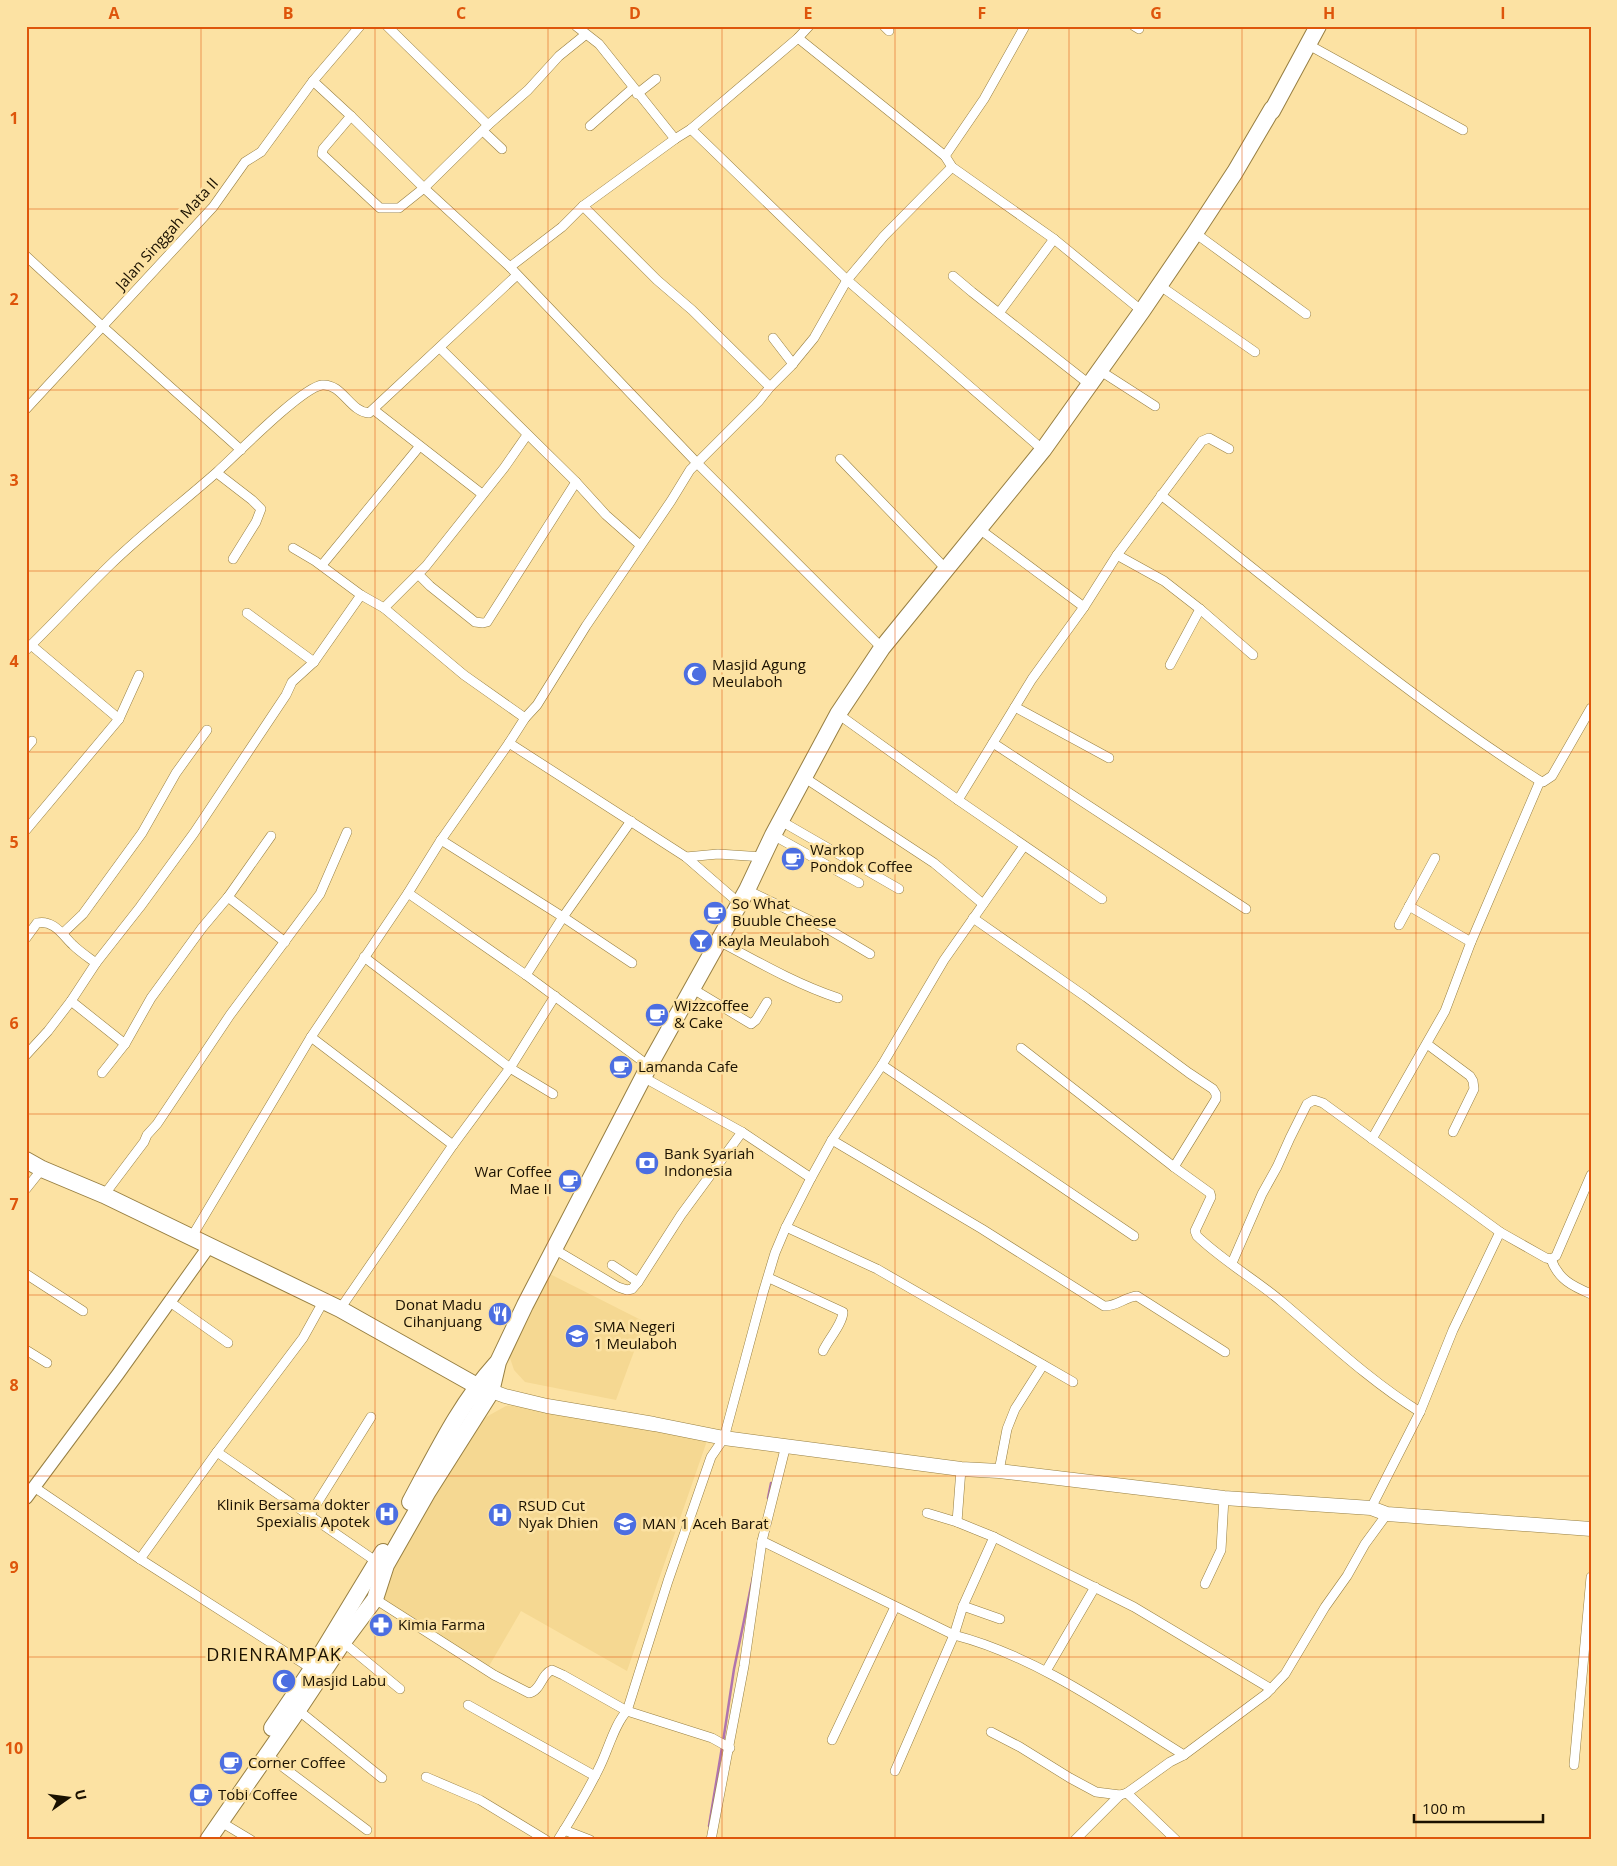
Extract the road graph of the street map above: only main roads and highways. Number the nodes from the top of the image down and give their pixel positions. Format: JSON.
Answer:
{"nodes":[{"id":1,"x":1318,"y":26,"type":"edge"},
{"id":2,"x":26,"y":1160,"type":"edge"},
{"id":3,"x":484,"y":1389,"type":"junction"},
{"id":4,"x":1591,"y":1529,"type":"edge"},
{"id":5,"x":196,"y":1840,"type":"edge"},
{"id":6,"x":208,"y":1840,"type":"edge"}],
"edges":[{"from":1,"to":3,"type":"highway"},
{"from":2,"to":3,"type":"highway"},
{"from":3,"to":4,"type":"main road"},
{"from":3,"to":5,"type":"highway"},
{"from":3,"to":6,"type":"highway"}]}
